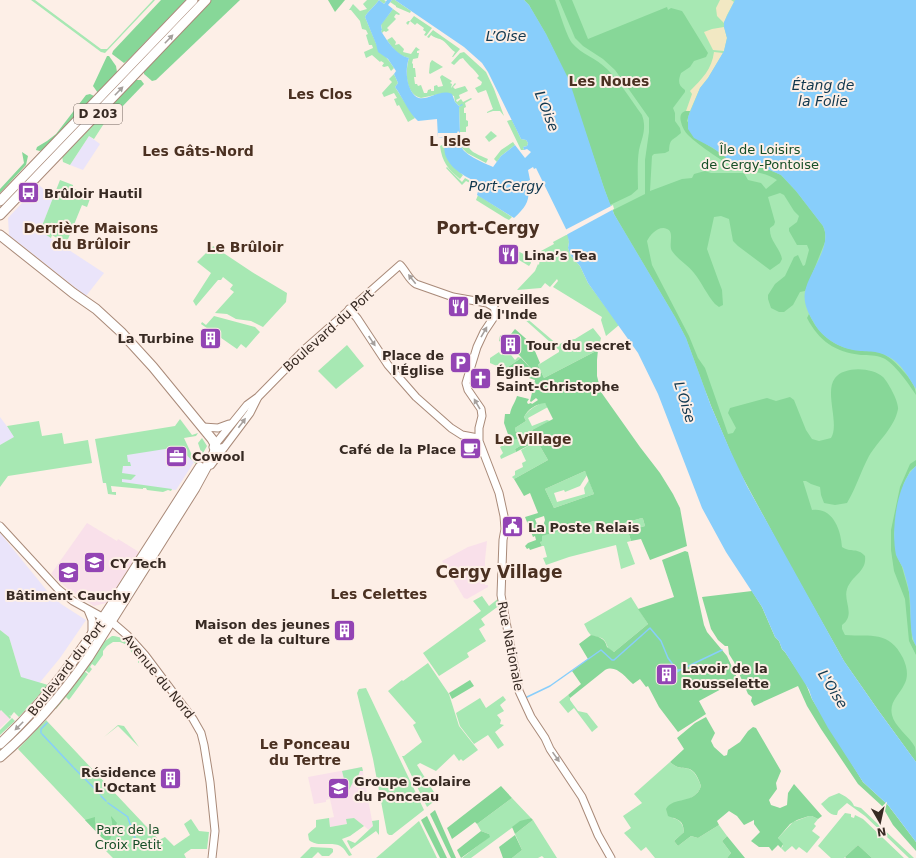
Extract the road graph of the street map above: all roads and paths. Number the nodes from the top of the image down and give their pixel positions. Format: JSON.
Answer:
{"nodes":[{"id":1,"x":193,"y":0,"type":"edge"},
{"id":2,"x":206,"y":0,"type":"edge"},
{"id":3,"x":85,"y":112,"type":"junction"},
{"id":4,"x":43,"y":156,"type":"junction"},
{"id":5,"x":54,"y":160,"type":"junction"},
{"id":6,"x":29,"y":185,"type":"junction"},
{"id":7,"x":0,"y":201,"type":"edge"},
{"id":8,"x":1,"y":215,"type":"edge"},
{"id":9,"x":1,"y":236,"type":"edge"},
{"id":10,"x":350,"y":309,"type":"junction"},
{"id":11,"x":258,"y":397,"type":"junction"},
{"id":12,"x":231,"y":423,"type":"junction"},
{"id":13,"x":203,"y":427,"type":"junction"},
{"id":14,"x":478,"y":438,"type":"junction"},
{"id":15,"x":217,"y":447,"type":"junction"},
{"id":16,"x":0,"y":521,"type":"edge"},
{"id":17,"x":0,"y":526,"type":"edge"},
{"id":18,"x":13,"y":540,"type":"junction"},
{"id":19,"x":112,"y":606,"type":"junction"},
{"id":20,"x":90,"y":611,"type":"junction"},
{"id":21,"x":107,"y":622,"type":"junction"},
{"id":22,"x":91,"y":636,"type":"junction"},
{"id":23,"x":0,"y":744,"type":"edge"},
{"id":24,"x":0,"y":757,"type":"edge"},
{"id":25,"x":211,"y":858,"type":"edge"},
{"id":26,"x":611,"y":858,"type":"edge"}],
"edges":[{"from":1,"to":3,"type":"main road","number":"D 203"},
{"from":5,"to":2,"type":"main road","number":"D 203","one_way":true},
{"from":3,"to":4,"type":"main road","number":"D 203"},
{"from":3,"to":5,"type":"main road"},
{"from":4,"to":6,"type":"main road"},
{"from":4,"to":7,"type":"main road"},
{"from":5,"to":6,"type":"main road"},
{"from":6,"to":8,"type":"main road"},
{"from":9,"to":13,"type":"main road"},
{"from":9,"to":15,"type":"main road"},
{"from":10,"to":11,"type":"street","name":"Boulevard du Port"},
{"from":10,"to":14,"type":"street","one_way":true},
{"from":14,"to":10,"type":"street","name":"Boulevard du Port","one_way":true},
{"from":11,"to":12,"type":"street","name":"Boulevard du Port"},
{"from":15,"to":11,"type":"street","name":"Boulevard du Port","one_way":true},
{"from":12,"to":13,"type":"street"},
{"from":12,"to":15,"type":"street","name":"Boulevard du Port"},
{"from":13,"to":15,"type":"main road"},
{"from":14,"to":26,"type":"street","name":"Rue Nationale","one_way":true},
{"from":15,"to":19,"type":"main road","name":"Boulevard du Port"},
{"from":15,"to":21,"type":"main road","name":"Boulevard du Port"},
{"from":16,"to":18,"type":"street"},
{"from":17,"to":18,"type":"street"},
{"from":18,"to":20,"type":"street","name":"Avenue du Nord"},
{"from":19,"to":20,"type":"street"},
{"from":19,"to":21,"type":"main road","name":"Boulevard du Port"},
{"from":20,"to":21,"type":"street","name":"Avenue du Nord"},
{"from":20,"to":22,"type":"street"},
{"from":21,"to":22,"type":"main road","name":"Boulevard du Port"},
{"from":21,"to":24,"type":"main road","name":"Boulevard du Port"},
{"from":21,"to":25,"type":"street","name":"Avenue du Nord"},
{"from":22,"to":23,"type":"main road","name":"Boulevard du Port","one_way":true}]}
